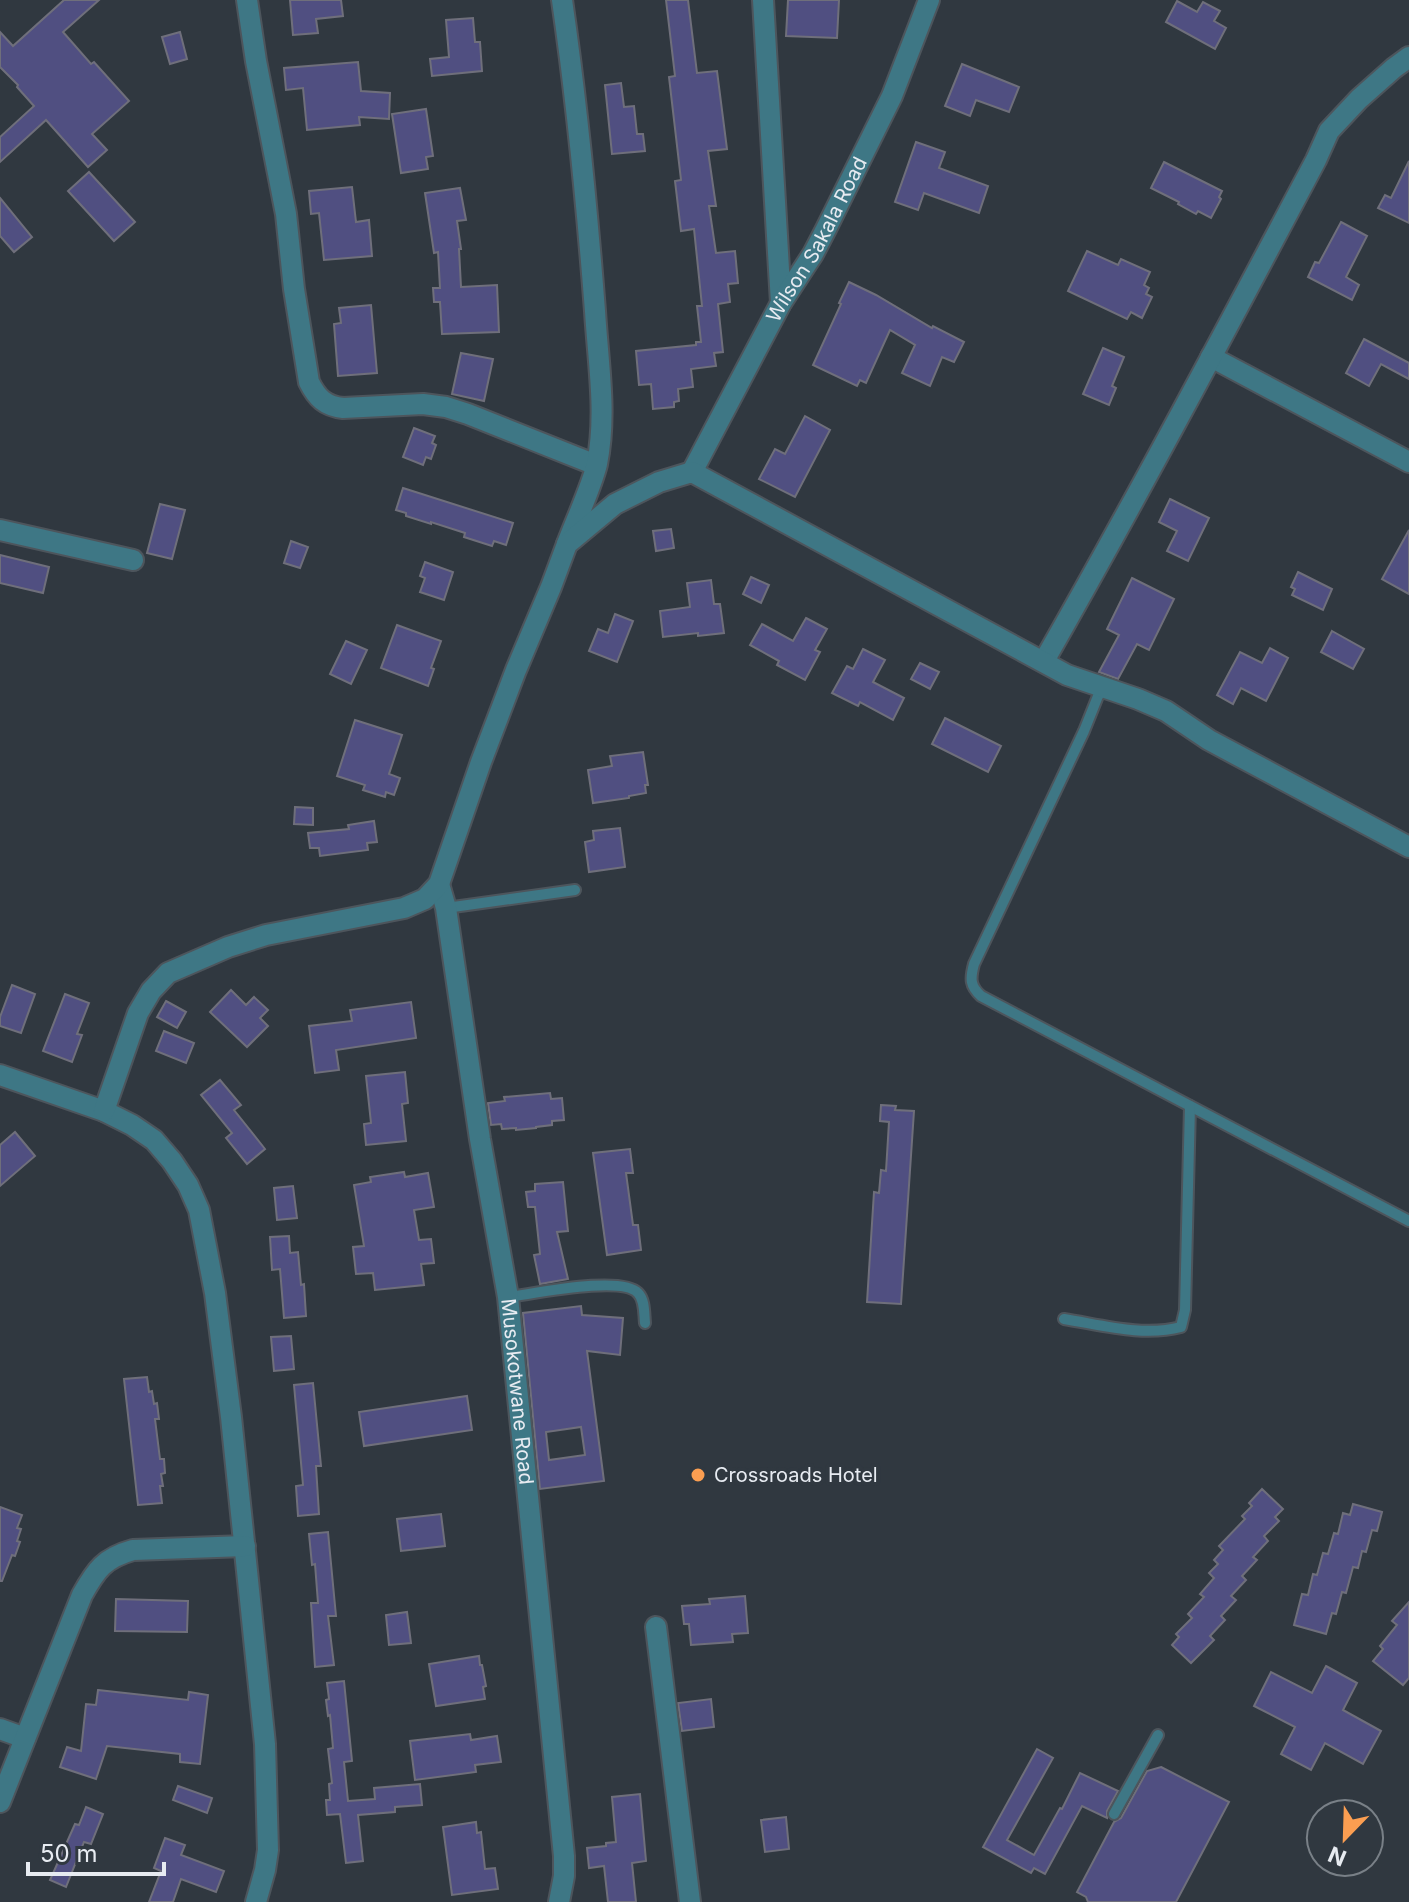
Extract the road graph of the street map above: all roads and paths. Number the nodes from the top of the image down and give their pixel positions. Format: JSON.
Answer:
{"nodes":[{"id":1,"x":247,"y":0,"type":"edge"},
{"id":2,"x":562,"y":0,"type":"edge"},
{"id":3,"x":763,"y":0,"type":"edge"},
{"id":4,"x":929,"y":0,"type":"edge"},
{"id":5,"x":1409,"y":57,"type":"edge"},
{"id":6,"x":781,"y":303,"type":"junction"},
{"id":7,"x":1211,"y":357,"type":"junction"},
{"id":8,"x":1409,"y":462,"type":"edge"},
{"id":9,"x":596,"y":465,"type":"junction"},
{"id":10,"x":692,"y":472,"type":"junction"},
{"id":11,"x":0,"y":530,"type":"edge"},
{"id":12,"x":567,"y":544,"type":"junction"},
{"id":13,"x":133,"y":560,"type":"dead end"},
{"id":14,"x":1044,"y":661,"type":"junction"},
{"id":15,"x":1105,"y":688,"type":"junction"},
{"id":16,"x":1409,"y":847,"type":"edge"},
{"id":17,"x":439,"y":884,"type":"junction"},
{"id":18,"x":575,"y":890,"type":"dead end"},
{"id":19,"x":446,"y":908,"type":"junction"},
{"id":20,"x":0,"y":1075,"type":"edge"},
{"id":21,"x":1190,"y":1106,"type":"junction"},
{"id":22,"x":104,"y":1111,"type":"junction"},
{"id":23,"x":1409,"y":1221,"type":"edge"},
{"id":24,"x":508,"y":1297,"type":"junction"},
{"id":25,"x":1064,"y":1319,"type":"dead end"},
{"id":26,"x":645,"y":1323,"type":"dead end"},
{"id":27,"x":245,"y":1546,"type":"junction"},
{"id":28,"x":656,"y":1627,"type":"dead end"},
{"id":29,"x":0,"y":1729,"type":"edge"},
{"id":30,"x":1158,"y":1735,"type":"dead end"},
{"id":31,"x":25,"y":1738,"type":"junction"},
{"id":32,"x":0,"y":1802,"type":"edge"},
{"id":33,"x":1114,"y":1814,"type":"dead end"},
{"id":34,"x":256,"y":1902,"type":"edge"},
{"id":35,"x":559,"y":1902,"type":"edge"},
{"id":36,"x":690,"y":1902,"type":"edge"}],
"edges":[{"from":1,"to":9,"type":"street"},
{"from":2,"to":9,"type":"street"},
{"from":3,"to":6,"type":"street"},
{"from":4,"to":6,"type":"street","name":"Wilson Sakala Road"},
{"from":5,"to":7,"type":"street"},
{"from":6,"to":10,"type":"street","name":"Wilson Sakala Road"},
{"from":7,"to":8,"type":"street"},
{"from":7,"to":14,"type":"street"},
{"from":9,"to":12,"type":"street"},
{"from":10,"to":12,"type":"street"},
{"from":10,"to":14,"type":"street"},
{"from":11,"to":13,"type":"street"},
{"from":12,"to":17,"type":"street"},
{"from":14,"to":15,"type":"street"},
{"from":15,"to":16,"type":"street"},
{"from":15,"to":21,"type":"lane"},
{"from":17,"to":19,"type":"street","name":"Musokotwane Road"},
{"from":17,"to":22,"type":"street"},
{"from":18,"to":19,"type":"lane"},
{"from":19,"to":24,"type":"street","name":"Musokotwane Road"},
{"from":20,"to":22,"type":"street"},
{"from":21,"to":23,"type":"lane"},
{"from":21,"to":25,"type":"lane"},
{"from":22,"to":27,"type":"street"},
{"from":24,"to":26,"type":"lane"},
{"from":24,"to":35,"type":"street","name":"Musokotwane Road"},
{"from":27,"to":31,"type":"street"},
{"from":27,"to":34,"type":"street"},
{"from":28,"to":36,"type":"street"},
{"from":29,"to":31,"type":"street"},
{"from":30,"to":33,"type":"lane"},
{"from":31,"to":32,"type":"street"}]}
